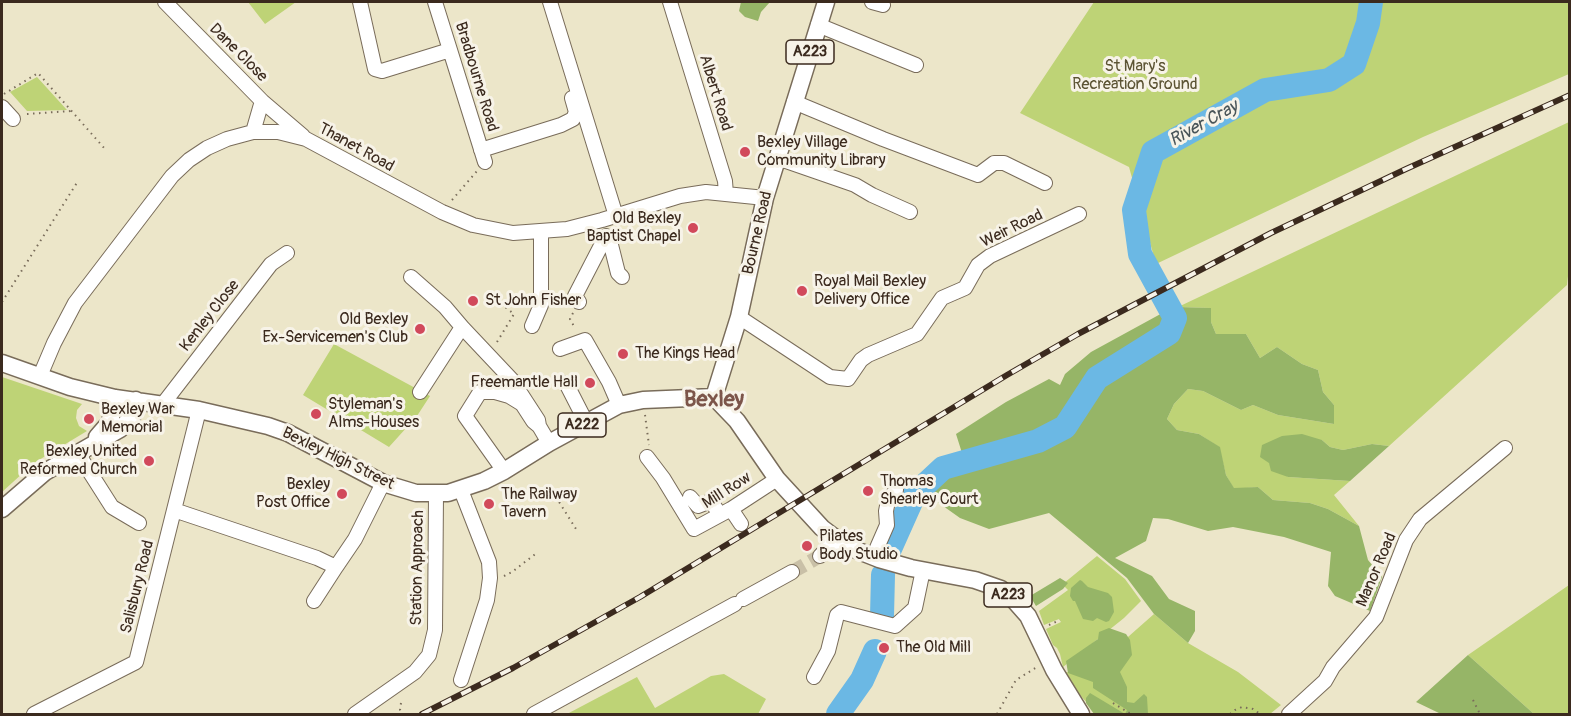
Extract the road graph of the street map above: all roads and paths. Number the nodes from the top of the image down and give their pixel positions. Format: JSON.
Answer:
{"nodes":[{"id":1,"x":165,"y":2,"type":"edge"},
{"id":2,"x":360,"y":2,"type":"edge"},
{"id":3,"x":435,"y":2,"type":"edge"},
{"id":4,"x":541,"y":2,"type":"edge"},
{"id":5,"x":550,"y":2,"type":"edge"},
{"id":6,"x":670,"y":2,"type":"edge"},
{"id":7,"x":826,"y":2,"type":"edge"},
{"id":8,"x":818,"y":25,"type":"junction"},
{"id":9,"x":450,"y":50,"type":"junction"},
{"id":10,"x":916,"y":65,"type":"dead end"},
{"id":11,"x":262,"y":101,"type":"junction"},
{"id":12,"x":794,"y":102,"type":"junction"},
{"id":13,"x":2,"y":103,"type":"edge"},
{"id":14,"x":71,"y":111,"type":"junction"},
{"id":15,"x":13,"y":119,"type":"joint"},
{"id":16,"x":253,"y":132,"type":"junction"},
{"id":17,"x":306,"y":139,"type":"junction"},
{"id":18,"x":105,"y":149,"type":"dead end"},
{"id":19,"x":777,"y":158,"type":"junction"},
{"id":20,"x":481,"y":161,"type":"junction"},
{"id":21,"x":78,"y":181,"type":"dead end"},
{"id":22,"x":1045,"y":183,"type":"dead end"},
{"id":23,"x":726,"y":194,"type":"junction"},
{"id":24,"x":765,"y":198,"type":"junction"},
{"id":25,"x":442,"y":212,"type":"junction"},
{"id":26,"x":910,"y":212,"type":"dead end"},
{"id":27,"x":1079,"y":214,"type":"dead end"},
{"id":28,"x":616,"y":216,"type":"junction"},
{"id":29,"x":602,"y":220,"type":"junction"},
{"id":30,"x":541,"y":232,"type":"junction"},
{"id":31,"x":606,"y":236,"type":"junction"},
{"id":32,"x":287,"y":254,"type":"dead end"},
{"id":33,"x":411,"y":277,"type":"dead end"},
{"id":34,"x":622,"y":277,"type":"dead end"},
{"id":35,"x":2,"y":302,"type":"edge"},
{"id":36,"x":579,"y":302,"type":"dead end"},
{"id":37,"x":505,"y":308,"type":"dead end"},
{"id":38,"x":739,"y":317,"type":"junction"},
{"id":39,"x":572,"y":324,"type":"dead end"},
{"id":40,"x":532,"y":326,"type":"dead end"},
{"id":41,"x":462,"y":327,"type":"junction"},
{"id":42,"x":585,"y":340,"type":"junction"},
{"id":43,"x":560,"y":349,"type":"dead end"},
{"id":44,"x":488,"y":356,"type":"junction"},
{"id":45,"x":2,"y":363,"type":"edge"},
{"id":46,"x":40,"y":376,"type":"junction"},
{"id":47,"x":566,"y":383,"type":"dead end"},
{"id":48,"x":420,"y":392,"type":"dead end"},
{"id":49,"x":714,"y":397,"type":"junction"},
{"id":50,"x":115,"y":398,"type":"junction"},
{"id":51,"x":136,"y":400,"type":"junction"},
{"id":52,"x":163,"y":404,"type":"junction"},
{"id":53,"x":619,"y":405,"type":"junction"},
{"id":54,"x":199,"y":410,"type":"junction"},
{"id":55,"x":645,"y":410,"type":"dead end"},
{"id":56,"x":586,"y":422,"type":"junction"},
{"id":57,"x":539,"y":426,"type":"junction"},
{"id":58,"x":549,"y":443,"type":"junction"},
{"id":59,"x":84,"y":448,"type":"junction"},
{"id":60,"x":1505,"y":448,"type":"dead end"},
{"id":61,"x":649,"y":450,"type":"joint"},
{"id":62,"x":504,"y":471,"type":"junction"},
{"id":63,"x":777,"y":479,"type":"junction"},
{"id":64,"x":383,"y":483,"type":"junction"},
{"id":65,"x":461,"y":490,"type":"junction"},
{"id":66,"x":896,"y":490,"type":"dead end"},
{"id":67,"x":436,"y":494,"type":"junction"},
{"id":68,"x":690,"y":496,"type":"dead end"},
{"id":69,"x":556,"y":497,"type":"dead end"},
{"id":70,"x":2,"y":509,"type":"edge"},
{"id":71,"x":174,"y":510,"type":"junction"},
{"id":72,"x":726,"y":512,"type":"junction"},
{"id":73,"x":139,"y":523,"type":"dead end"},
{"id":74,"x":741,"y":524,"type":"dead end"},
{"id":75,"x":576,"y":529,"type":"dead end"},
{"id":76,"x":836,"y":539,"type":"junction"},
{"id":77,"x":538,"y":552,"type":"dead end"},
{"id":78,"x":820,"y":556,"type":"tunnel mouth"},
{"id":79,"x":883,"y":560,"type":"junction"},
{"id":80,"x":336,"y":567,"type":"junction"},
{"id":81,"x":923,"y":570,"type":"junction"},
{"id":82,"x":792,"y":572,"type":"tunnel mouth"},
{"id":83,"x":490,"y":578,"type":"junction"},
{"id":84,"x":314,"y":601,"type":"dead end"},
{"id":85,"x":1060,"y":620,"type":"dead end"},
{"id":86,"x":1056,"y":622,"type":"dead end"},
{"id":87,"x":1042,"y":663,"type":"dead end"},
{"id":88,"x":814,"y":677,"type":"dead end"},
{"id":89,"x":460,"y":680,"type":"dead end"},
{"id":90,"x":1473,"y":700,"type":"dead end"},
{"id":91,"x":401,"y":703,"type":"dead end"},
{"id":92,"x":1113,"y":703,"type":"dead end"},
{"id":93,"x":34,"y":714,"type":"edge"},
{"id":94,"x":355,"y":714,"type":"edge"},
{"id":95,"x":402,"y":714,"type":"edge"},
{"id":96,"x":534,"y":714,"type":"edge"},
{"id":97,"x":997,"y":714,"type":"edge"},
{"id":98,"x":1081,"y":714,"type":"edge"},
{"id":99,"x":1131,"y":714,"type":"edge"},
{"id":100,"x":1230,"y":714,"type":"edge"},
{"id":101,"x":1260,"y":714,"type":"edge"},
{"id":102,"x":1289,"y":714,"type":"edge"},
{"id":103,"x":1479,"y":714,"type":"edge"}],
"edges":[{"from":1,"to":11,"type":"street","name":"Dane Close"},
{"from":2,"to":9,"type":"street"},
{"from":3,"to":9,"type":"street","name":"Bradbourne Road"},
{"from":4,"to":20,"type":"street"},
{"from":5,"to":28,"type":"street"},
{"from":6,"to":23,"type":"street","name":"Albert Road"},
{"from":7,"to":8,"type":"main road","name":"Bourne Road","number":"A223"},
{"from":8,"to":10,"type":"street"},
{"from":8,"to":12,"type":"main road","name":"Bourne Road","number":"A223"},
{"from":9,"to":20,"type":"street","name":"Bradbourne Road"},
{"from":11,"to":16,"type":"street","name":"Dane Close"},
{"from":11,"to":17,"type":"street","name":"Dane Close"},
{"from":12,"to":19,"type":"main road","name":"Bourne Road","number":"A223"},
{"from":12,"to":22,"type":"street"},
{"from":13,"to":14,"type":"path"},
{"from":13,"to":15,"type":"street"},
{"from":14,"to":15,"type":"path"},
{"from":14,"to":18,"type":"path"},
{"from":16,"to":17,"type":"street","name":"Thanet Road"},
{"from":16,"to":46,"type":"street","name":"Thanet Road"},
{"from":17,"to":25,"type":"street","name":"Thanet Road"},
{"from":19,"to":24,"type":"main road","name":"Bourne Road","number":"A223"},
{"from":19,"to":26,"type":"street"},
{"from":20,"to":25,"type":"path"},
{"from":21,"to":35,"type":"path"},
{"from":23,"to":24,"type":"street","name":"Thanet Road"},
{"from":23,"to":28,"type":"street","name":"Thanet Road"},
{"from":24,"to":38,"type":"main road","name":"Bourne Road"},
{"from":25,"to":30,"type":"street","name":"Thanet Road"},
{"from":27,"to":38,"type":"street","name":"Weir Road"},
{"from":28,"to":29,"type":"street","name":"Thanet Road"},
{"from":29,"to":30,"type":"street","name":"Thanet Road"},
{"from":29,"to":31,"type":"street"},
{"from":30,"to":40,"type":"street"},
{"from":31,"to":34,"type":"street"},
{"from":31,"to":36,"type":"street"},
{"from":32,"to":52,"type":"street","name":"Kenley Close"},
{"from":33,"to":41,"type":"street"},
{"from":37,"to":44,"type":"path"},
{"from":38,"to":49,"type":"main road","name":"Bourne Road"},
{"from":39,"to":42,"type":"street"},
{"from":41,"to":44,"type":"street"},
{"from":41,"to":48,"type":"street"},
{"from":42,"to":43,"type":"street"},
{"from":42,"to":53,"type":"street"},
{"from":44,"to":57,"type":"street"},
{"from":45,"to":46,"type":"main road","name":"Bexley High Street"},
{"from":46,"to":50,"type":"main road","name":"Bexley High Street"},
{"from":47,"to":56,"type":"street"},
{"from":49,"to":53,"type":"main road","name":"Bexley High Street","number":"A222"},
{"from":49,"to":63,"type":"main road","number":"A223"},
{"from":50,"to":51,"type":"main road","name":"Bexley High Street","number":"A222"},
{"from":50,"to":59,"type":"main road"},
{"from":51,"to":52,"type":"main road","name":"Bexley High Street","number":"A222"},
{"from":51,"to":59,"type":"main road"},
{"from":52,"to":54,"type":"main road","name":"Bexley High Street","number":"A222"},
{"from":53,"to":56,"type":"main road","name":"Bexley High Street","number":"A222"},
{"from":54,"to":64,"type":"main road","name":"Bexley High Street","number":"A222"},
{"from":54,"to":71,"type":"street","name":"Salisbury Road"},
{"from":55,"to":61,"type":"path"},
{"from":56,"to":58,"type":"main road","name":"Bexley High Street","number":"A222"},
{"from":57,"to":58,"type":"street"},
{"from":57,"to":62,"type":"street"},
{"from":58,"to":62,"type":"main road","name":"Bexley High Street","number":"A222"},
{"from":59,"to":70,"type":"main road"},
{"from":59,"to":73,"type":"street"},
{"from":60,"to":102,"type":"street","name":"Manor Road"},
{"from":61,"to":72,"type":"street","name":"Mill Row"},
{"from":62,"to":65,"type":"main road","name":"Bexley High Street","number":"A222"},
{"from":63,"to":72,"type":"street","name":"Mill Row"},
{"from":63,"to":76,"type":"main road","number":"A223"},
{"from":64,"to":67,"type":"main road","name":"Bexley High Street","number":"A222"},
{"from":64,"to":80,"type":"street"},
{"from":65,"to":67,"type":"main road","name":"Bexley High Street","number":"A222"},
{"from":65,"to":83,"type":"street"},
{"from":66,"to":79,"type":"street"},
{"from":67,"to":94,"type":"street","name":"Station Approach"},
{"from":68,"to":72,"type":"street"},
{"from":69,"to":75,"type":"path"},
{"from":71,"to":80,"type":"street"},
{"from":71,"to":93,"type":"street","name":"Salisbury Road"},
{"from":72,"to":74,"type":"street"},
{"from":76,"to":78,"type":"street"},
{"from":76,"to":79,"type":"main road","number":"A223"},
{"from":77,"to":83,"type":"path"},
{"from":79,"to":81,"type":"main road","number":"A223"},
{"from":80,"to":84,"type":"street"},
{"from":81,"to":88,"type":"street"},
{"from":81,"to":98,"type":"main road","number":"A223"},
{"from":82,"to":96,"type":"street"},
{"from":83,"to":89,"type":"street"},
{"from":85,"to":86,"type":"path"},
{"from":87,"to":97,"type":"path"},
{"from":90,"to":103,"type":"path"},
{"from":91,"to":95,"type":"path"},
{"from":92,"to":99,"type":"path"},
{"from":100,"to":101,"type":"path"}]}
